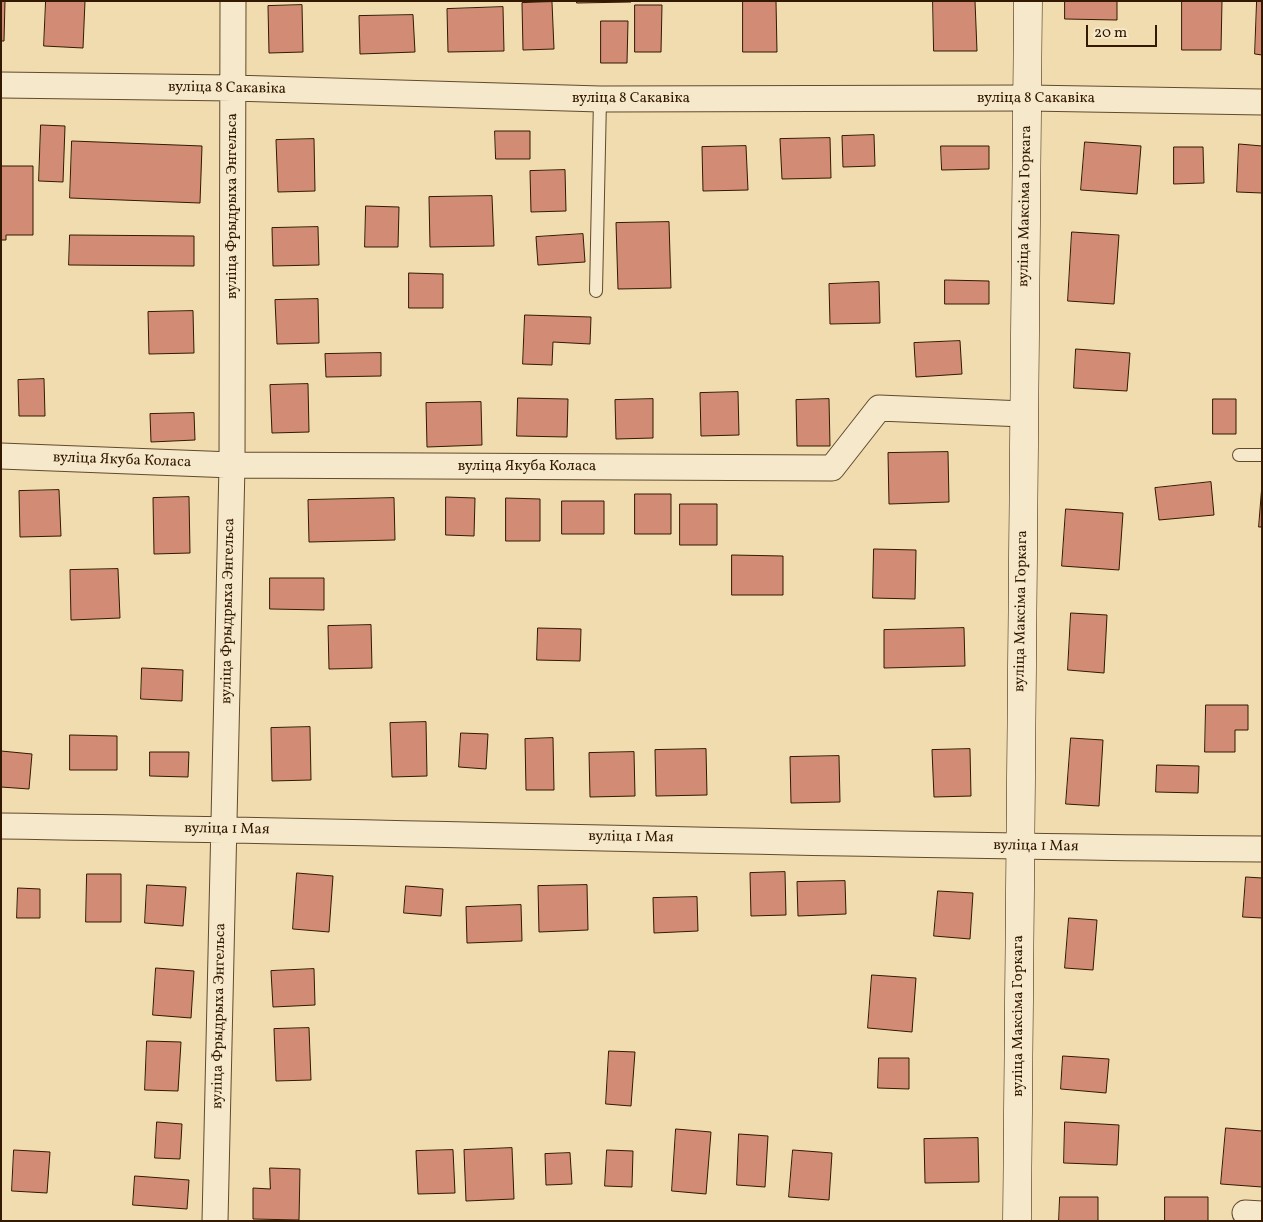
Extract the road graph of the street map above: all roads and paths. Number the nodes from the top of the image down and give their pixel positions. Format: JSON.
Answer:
{"nodes":[{"id":1,"x":233,"y":1,"type":"edge"},
{"id":2,"x":1028,"y":1,"type":"edge"},
{"id":3,"x":1,"y":85,"type":"edge"},
{"id":4,"x":233,"y":88,"type":"junction"},
{"id":5,"x":1028,"y":98,"type":"junction"},
{"id":6,"x":600,"y":99,"type":"junction"},
{"id":7,"x":1262,"y":102,"type":"edge"},
{"id":8,"x":596,"y":292,"type":"dead end"},
{"id":9,"x":1024,"y":414,"type":"junction"},
{"id":10,"x":1239,"y":455,"type":"dead end"},
{"id":11,"x":1262,"y":455,"type":"edge"},
{"id":12,"x":1,"y":456,"type":"edge"},
{"id":13,"x":232,"y":466,"type":"junction"},
{"id":14,"x":1,"y":826,"type":"edge"},
{"id":15,"x":224,"y":829,"type":"junction"},
{"id":16,"x":1020,"y":847,"type":"junction"},
{"id":17,"x":1262,"y":849,"type":"edge"},
{"id":18,"x":215,"y":1221,"type":"edge"},
{"id":19,"x":1017,"y":1221,"type":"edge"}],
"edges":[{"from":1,"to":4,"type":"street","name":"вуліца Фрыдрыха Энгельса"},
{"from":2,"to":5,"type":"street","name":"вуліца Максіма Горкага"},
{"from":3,"to":4,"type":"street","name":"вуліца 8 Сакавіка"},
{"from":4,"to":6,"type":"street","name":"вуліца 8 Сакавіка"},
{"from":4,"to":13,"type":"street","name":"вуліца Фрыдрыха Энгельса"},
{"from":5,"to":6,"type":"street","name":"вуліца 8 Сакавіка"},
{"from":5,"to":7,"type":"street","name":"вуліца 8 Сакавіка"},
{"from":5,"to":9,"type":"street","name":"вуліца Максіма Горкага"},
{"from":6,"to":8,"type":"lane"},
{"from":9,"to":13,"type":"street","name":"вуліца Якуба Коласа"},
{"from":9,"to":16,"type":"street","name":"вуліца Максіма Горкага"},
{"from":10,"to":11,"type":"lane"},
{"from":12,"to":13,"type":"street","name":"вуліца Якуба Коласа"},
{"from":13,"to":15,"type":"street","name":"вуліца Фрыдрыха Энгельса"},
{"from":14,"to":15,"type":"street","name":"вуліца 1 Мая"},
{"from":15,"to":16,"type":"street","name":"вуліца 1 Мая"},
{"from":15,"to":18,"type":"street","name":"вуліца Фрыдрыха Энгельса"},
{"from":16,"to":17,"type":"street","name":"вуліца 1 Мая"},
{"from":16,"to":19,"type":"street","name":"вуліца Максіма Горкага"}]}
